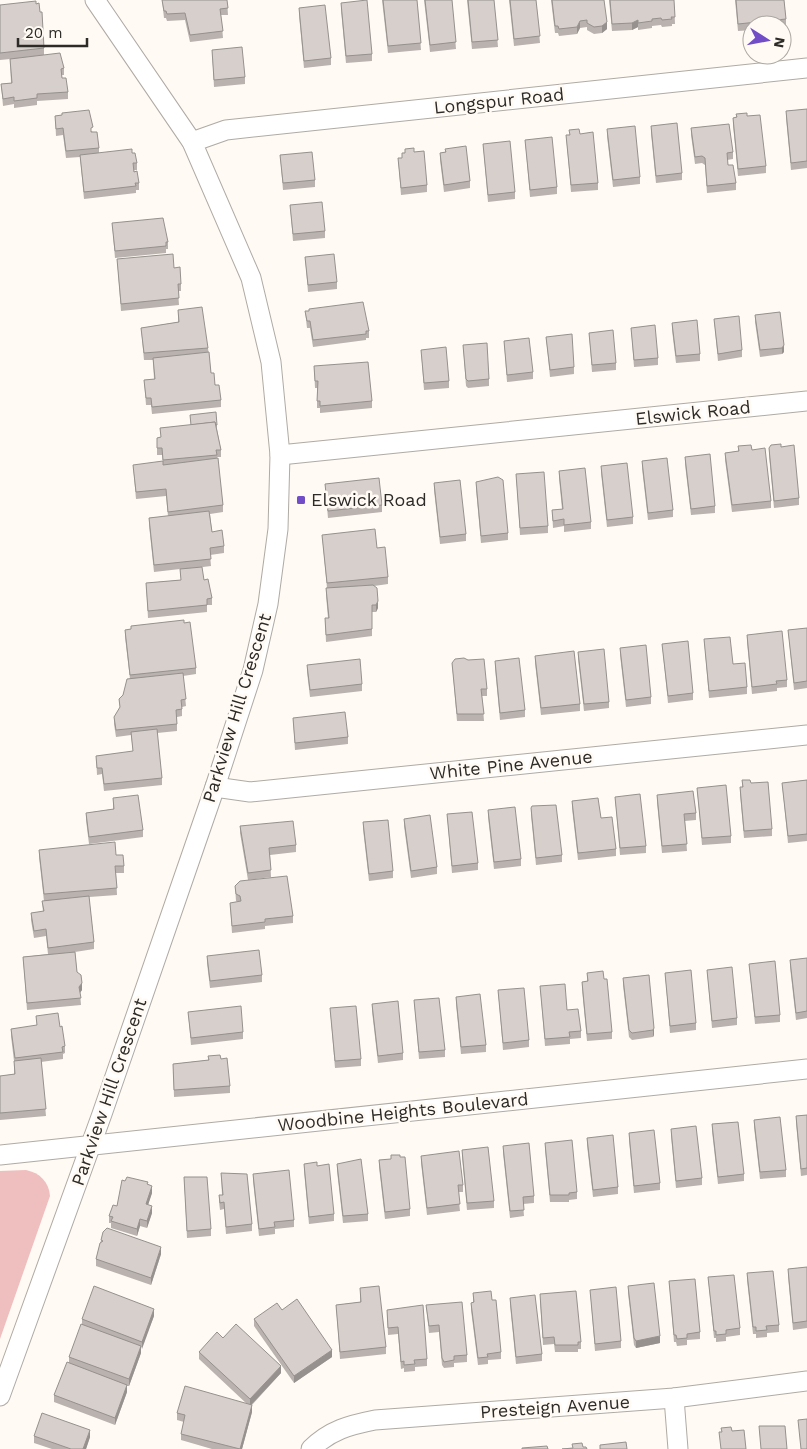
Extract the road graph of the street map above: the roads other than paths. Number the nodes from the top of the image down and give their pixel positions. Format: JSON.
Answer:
{"nodes":[{"id":1,"x":95,"y":0,"type":"edge"},
{"id":2,"x":807,"y":68,"type":"edge"},
{"id":3,"x":192,"y":142,"type":"junction"},
{"id":4,"x":807,"y":401,"type":"edge"},
{"id":5,"x":280,"y":455,"type":"junction"},
{"id":6,"x":807,"y":735,"type":"edge"},
{"id":7,"x":215,"y":786,"type":"junction"},
{"id":8,"x":807,"y":1069,"type":"edge"},
{"id":9,"x":90,"y":1146,"type":"junction"},
{"id":10,"x":0,"y":1154,"type":"edge"},
{"id":11,"x":807,"y":1381,"type":"edge"},
{"id":12,"x":0,"y":1396,"type":"edge"},
{"id":13,"x":674,"y":1398,"type":"junction"},
{"id":14,"x":311,"y":1449,"type":"edge"},
{"id":15,"x":678,"y":1449,"type":"edge"}],
"edges":[{"from":1,"to":3,"type":"street","name":"Parkview Hill Crescent"},
{"from":2,"to":3,"type":"street","name":"Longspur Road"},
{"from":3,"to":5,"type":"street","name":"Parkview Hill Crescent"},
{"from":4,"to":5,"type":"street","name":"Elswick Road"},
{"from":5,"to":7,"type":"street","name":"Parkview Hill Crescent"},
{"from":6,"to":7,"type":"street","name":"White Pine Avenue"},
{"from":7,"to":9,"type":"street","name":"Parkview Hill Crescent"},
{"from":8,"to":9,"type":"street","name":"Woodbine Heights Boulevard"},
{"from":9,"to":10,"type":"street","name":"Woodbine Heights Boulevard"},
{"from":9,"to":12,"type":"street","name":"Parkview Hill Crescent"},
{"from":11,"to":13,"type":"street","name":"Presteign Avenue"},
{"from":13,"to":14,"type":"street","name":"Presteign Avenue"},
{"from":13,"to":15,"type":"street"}]}
